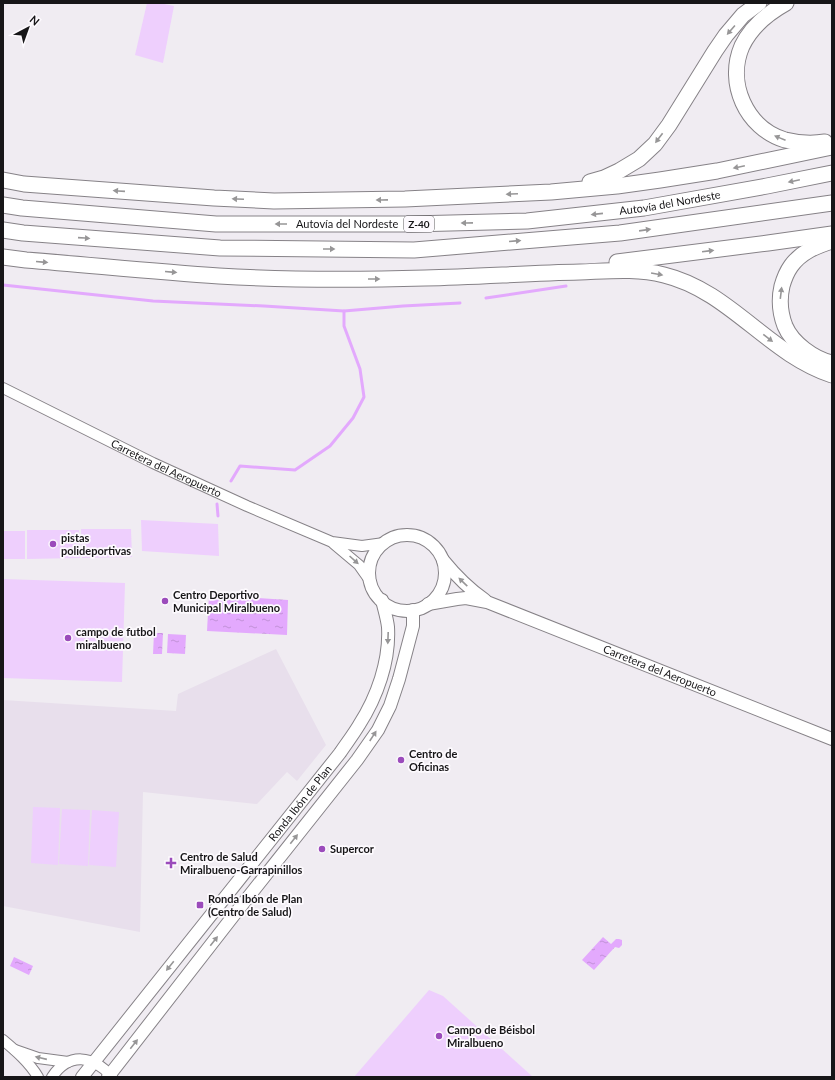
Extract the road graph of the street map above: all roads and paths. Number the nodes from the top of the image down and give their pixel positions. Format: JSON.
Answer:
{"nodes":[{"id":1,"x":759,"y":3,"type":"edge"},
{"id":2,"x":786,"y":3,"type":"edge"},
{"id":3,"x":832,"y":140,"type":"edge"},
{"id":4,"x":832,"y":147,"type":"edge"},
{"id":5,"x":832,"y":173,"type":"edge"},
{"id":6,"x":3,"y":180,"type":"edge"},
{"id":7,"x":551,"y":192,"type":"junction"},
{"id":8,"x":832,"y":204,"type":"edge"},
{"id":9,"x":3,"y":205,"type":"edge"},
{"id":10,"x":3,"y":230,"type":"edge"},
{"id":11,"x":832,"y":234,"type":"edge"},
{"id":12,"x":832,"y":241,"type":"edge"},
{"id":13,"x":3,"y":257,"type":"edge"},
{"id":14,"x":544,"y":272,"type":"junction"},
{"id":15,"x":832,"y":363,"type":"edge"},
{"id":16,"x":832,"y":375,"type":"edge"},
{"id":17,"x":3,"y":388,"type":"edge"},
{"id":18,"x":332,"y":542,"type":"junction"},
{"id":19,"x":384,"y":543,"type":"junction"},
{"id":20,"x":442,"y":559,"type":"junction"},
{"id":21,"x":371,"y":582,"type":"junction"},
{"id":22,"x":382,"y":600,"type":"junction"},
{"id":23,"x":487,"y":602,"type":"junction"},
{"id":24,"x":428,"y":604,"type":"junction"},
{"id":25,"x":413,"y":610,"type":"junction"},
{"id":26,"x":832,"y":739,"type":"edge"},
{"id":27,"x":3,"y":1040,"type":"edge"},
{"id":28,"x":15,"y":1050,"type":"junction"},
{"id":29,"x":68,"y":1062,"type":"junction"},
{"id":30,"x":94,"y":1062,"type":"junction"},
{"id":31,"x":110,"y":1076,"type":"edge"},
{"id":32,"x":38,"y":1077,"type":"edge"},
{"id":33,"x":52,"y":1077,"type":"edge"},
{"id":34,"x":82,"y":1077,"type":"edge"}],
"edges":[{"from":1,"to":7,"type":"highway","one_way":true},
{"from":3,"to":2,"type":"highway","one_way":true},
{"from":4,"to":7,"type":"highway","one_way":true},
{"from":5,"to":9,"type":"highway","name":"Autovía del Nordeste","number":"Z-40","one_way":true},
{"from":7,"to":6,"type":"highway","one_way":true},
{"from":10,"to":8,"type":"highway","name":"Autovía del Nordeste","number":"Z-40","one_way":true},
{"from":14,"to":11,"type":"highway","one_way":true},
{"from":15,"to":12,"type":"highway","one_way":true},
{"from":13,"to":14,"type":"highway","one_way":true},
{"from":14,"to":16,"type":"highway","one_way":true},
{"from":17,"to":18,"type":"street","name":"Carretera del Aeropuerto"},
{"from":18,"to":19,"type":"street","name":"Carretera del Aeropuerto"},
{"from":18,"to":21,"type":"street","name":"Carretera del Aeropuerto","one_way":true},
{"from":19,"to":20,"type":"main road","name":"Carretera del Aeropuerto"},
{"from":19,"to":21,"type":"main road"},
{"from":23,"to":20,"type":"main road","name":"Carretera del Aeropuerto","one_way":true},
{"from":20,"to":24,"type":"main road","name":"Carretera del Aeropuerto"},
{"from":21,"to":22,"type":"main road","name":"Carretera del Aeropuerto"},
{"from":22,"to":25,"type":"main road","name":"Carretera del Aeropuerto"},
{"from":22,"to":30,"type":"main road","name":"Ronda Ibón de Plan","one_way":true},
{"from":23,"to":24,"type":"main road","name":"Carretera del Aeropuerto"},
{"from":23,"to":26,"type":"main road","name":"Carretera del Aeropuerto"},
{"from":24,"to":25,"type":"main road","name":"Carretera del Aeropuerto"},
{"from":31,"to":25,"type":"main road","name":"Ronda Ibón de Plan","one_way":true},
{"from":27,"to":28,"type":"street"},
{"from":29,"to":28,"type":"street","one_way":true},
{"from":28,"to":32,"type":"street"},
{"from":29,"to":30,"type":"street"},
{"from":29,"to":33,"type":"street"},
{"from":30,"to":31,"type":"street"},
{"from":30,"to":34,"type":"main road","name":"Ronda Ibón de Plan"}]}
